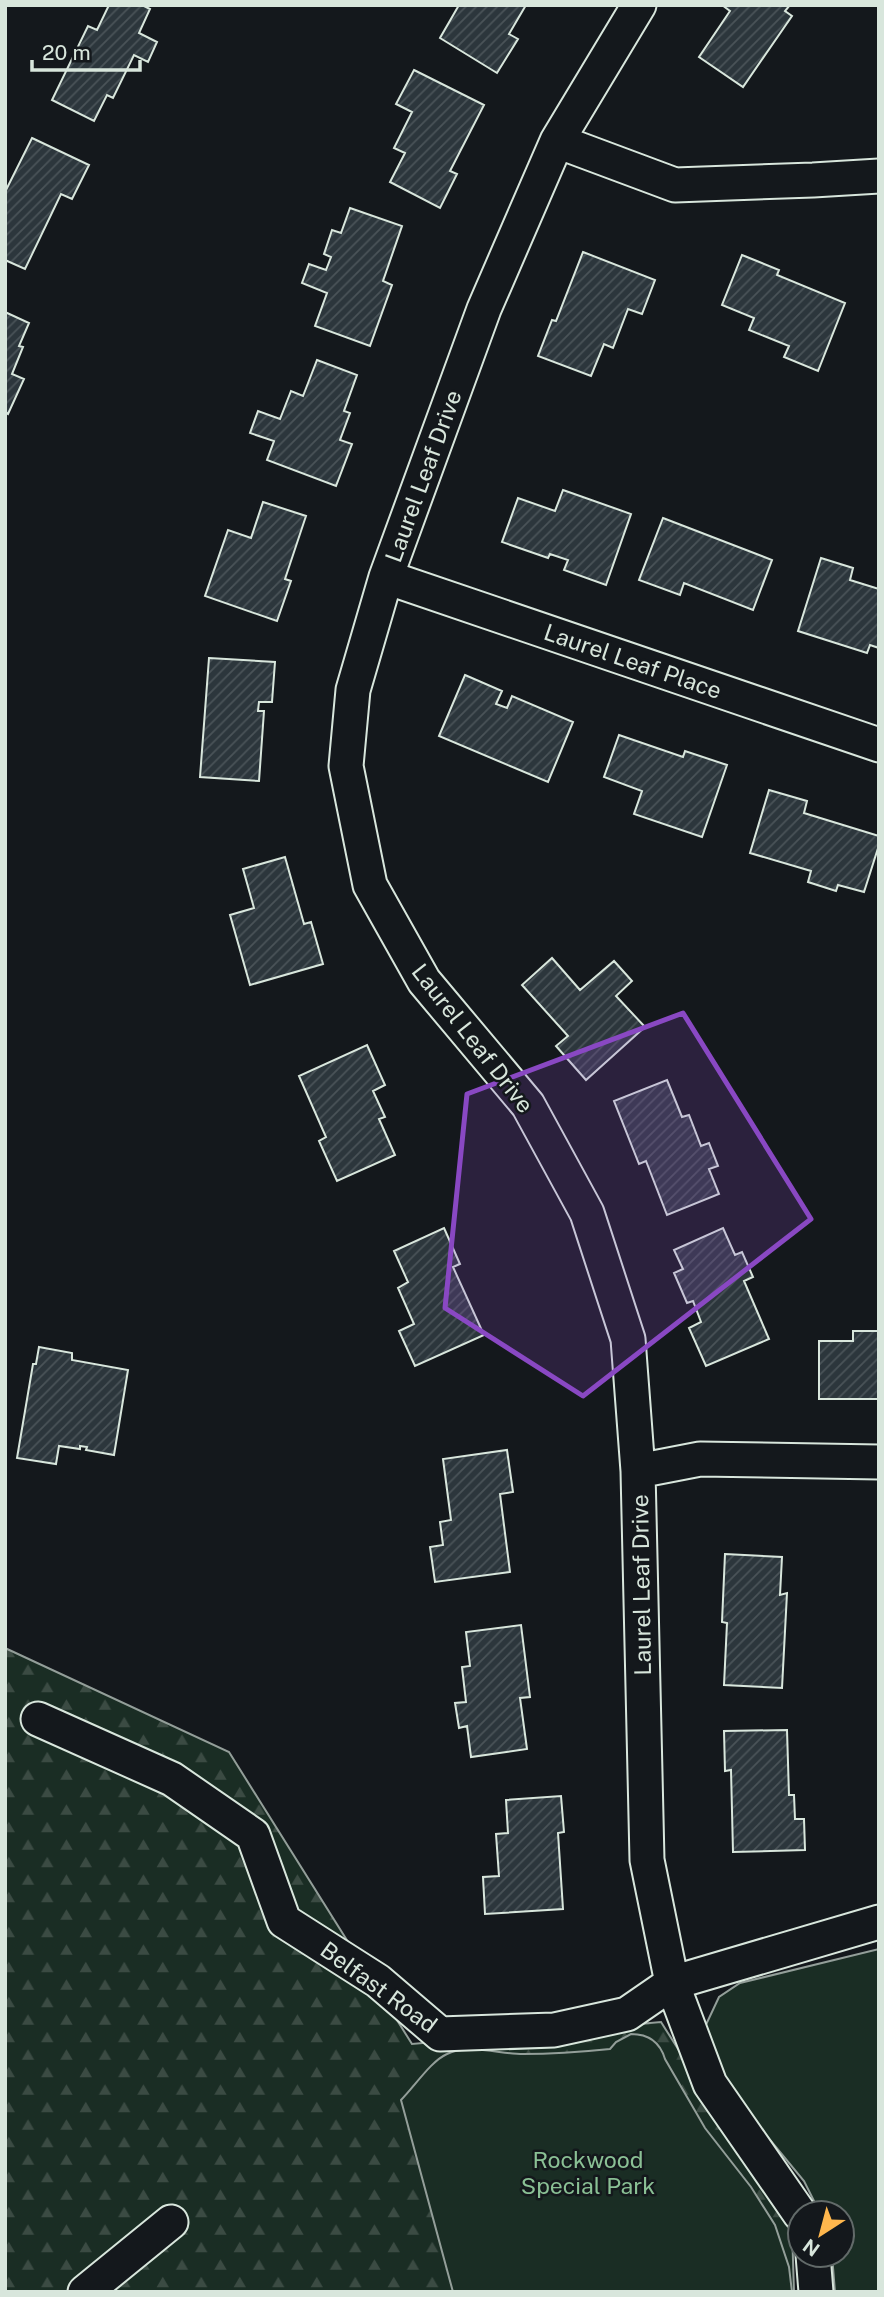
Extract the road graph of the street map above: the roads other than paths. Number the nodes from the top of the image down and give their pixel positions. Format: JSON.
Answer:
{"nodes":[{"id":1,"x":639,"y":5,"type":"edge"},
{"id":2,"x":557,"y":141,"type":"junction"},
{"id":3,"x":879,"y":176,"type":"edge"},
{"id":4,"x":386,"y":577,"type":"junction"},
{"id":5,"x":879,"y":745,"type":"edge"},
{"id":6,"x":879,"y":1462,"type":"edge"},
{"id":7,"x":638,"y":1471,"type":"junction"},
{"id":8,"x":38,"y":1719,"type":"dead end"},
{"id":9,"x":879,"y":1922,"type":"edge"},
{"id":10,"x":672,"y":1983,"type":"junction"},
{"id":11,"x":790,"y":2199,"type":"edge"},
{"id":12,"x":171,"y":2222,"type":"dead end"},
{"id":13,"x":814,"y":2269,"type":"edge"},
{"id":14,"x":85,"y":2292,"type":"edge"},
{"id":15,"x":816,"y":2292,"type":"edge"}],
"edges":[{"from":1,"to":2,"type":"street","name":"Laurel Leaf Drive"},
{"from":2,"to":3,"type":"street"},
{"from":2,"to":4,"type":"street","name":"Laurel Leaf Drive"},
{"from":4,"to":5,"type":"street","name":"Laurel Leaf Place"},
{"from":4,"to":7,"type":"street","name":"Laurel Leaf Drive"},
{"from":6,"to":7,"type":"street"},
{"from":7,"to":10,"type":"street","name":"Laurel Leaf Drive"},
{"from":8,"to":10,"type":"street","name":"Belfast Road"},
{"from":9,"to":10,"type":"street","name":"Belfast Road"},
{"from":10,"to":11,"type":"street","name":"Laurel Leaf Drive"},
{"from":12,"to":14,"type":"street"},
{"from":13,"to":15,"type":"street"}]}
